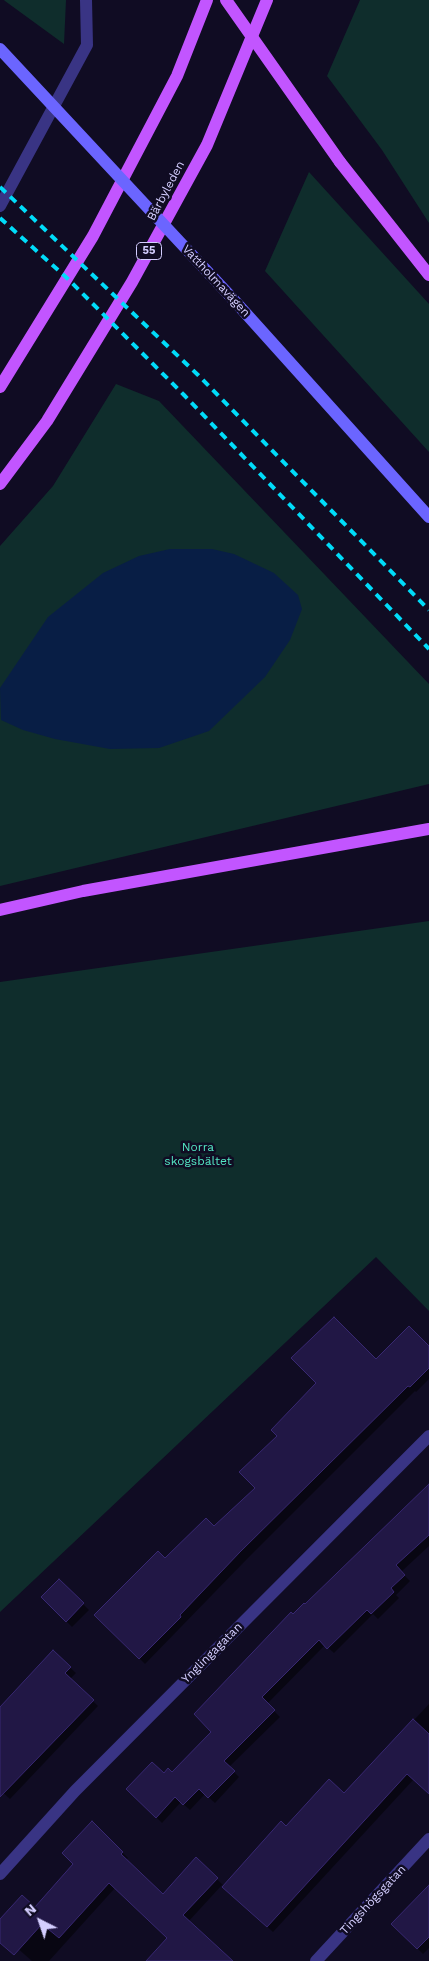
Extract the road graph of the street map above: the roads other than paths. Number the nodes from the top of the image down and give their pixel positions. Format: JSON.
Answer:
{"nodes":[{"id":1,"x":86,"y":0,"type":"edge"},
{"id":2,"x":207,"y":0,"type":"edge"},
{"id":3,"x":226,"y":0,"type":"edge"},
{"id":4,"x":267,"y":0,"type":"edge"},
{"id":5,"x":0,"y":49,"type":"edge"},
{"id":6,"x":0,"y":206,"type":"edge"},
{"id":7,"x":429,"y":275,"type":"edge"},
{"id":8,"x":0,"y":387,"type":"edge"},
{"id":9,"x":0,"y":484,"type":"edge"},
{"id":10,"x":429,"y":517,"type":"edge"},
{"id":11,"x":429,"y":829,"type":"edge"},
{"id":12,"x":0,"y":910,"type":"edge"},
{"id":13,"x":429,"y":1436,"type":"edge"},
{"id":14,"x":429,"y":1840,"type":"edge"},
{"id":15,"x":0,"y":1874,"type":"edge"},
{"id":16,"x":316,"y":1961,"type":"edge"}],
"edges":[{"from":1,"to":6,"type":"street"},
{"from":2,"to":8,"type":"main road"},
{"from":3,"to":7,"type":"main road","bridge":true},
{"from":4,"to":9,"type":"main road","name":"Bärbyleden","number":"55"},
{"from":5,"to":10,"type":"main road","name":"Vattholmavägen","bridge":true},
{"from":11,"to":12,"type":"main road"},
{"from":13,"to":15,"type":"street","name":"Ynglingagatan"},
{"from":14,"to":16,"type":"street","name":"Tingshögsgatan"}]}
